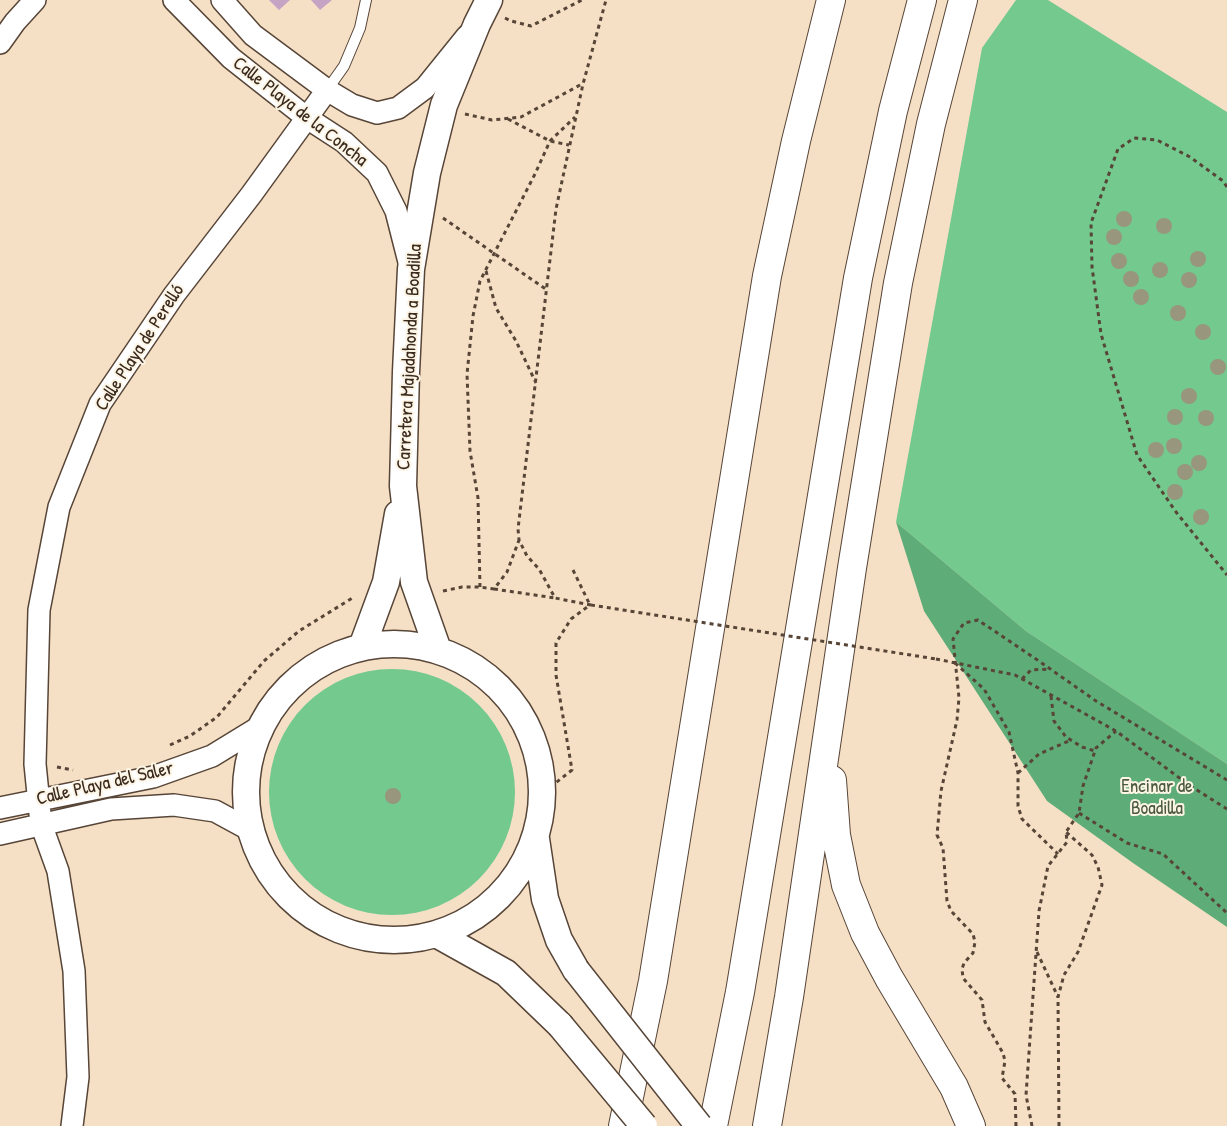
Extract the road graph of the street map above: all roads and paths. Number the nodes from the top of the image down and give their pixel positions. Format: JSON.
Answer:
{"nodes":[{"id":1,"x":35,"y":0,"type":"edge"},
{"id":2,"x":174,"y":0,"type":"edge"},
{"id":3,"x":222,"y":0,"type":"edge"},
{"id":4,"x":366,"y":0,"type":"edge"},
{"id":5,"x":582,"y":0,"type":"edge"},
{"id":6,"x":606,"y":0,"type":"edge"},
{"id":7,"x":813,"y":0,"type":"edge"},
{"id":8,"x":831,"y":0,"type":"edge"},
{"id":9,"x":922,"y":0,"type":"edge"},
{"id":10,"x":963,"y":0,"type":"edge"},
{"id":11,"x":484,"y":10,"type":"edge"},
{"id":12,"x":0,"y":43,"type":"edge"},
{"id":13,"x":583,"y":84,"type":"junction"},
{"id":14,"x":327,"y":90,"type":"junction"},
{"id":15,"x":444,"y":105,"type":"junction"},
{"id":16,"x":577,"y":115,"type":"junction"},
{"id":17,"x":307,"y":118,"type":"junction"},
{"id":18,"x":508,"y":118,"type":"junction"},
{"id":19,"x":550,"y":141,"type":"junction"},
{"id":20,"x":569,"y":145,"type":"junction"},
{"id":21,"x":1227,"y":187,"type":"edge"},
{"id":22,"x":422,"y":204,"type":"junction"},
{"id":23,"x":494,"y":254,"type":"junction"},
{"id":24,"x":411,"y":269,"type":"junction"},
{"id":25,"x":486,"y":270,"type":"junction"},
{"id":26,"x":767,"y":276,"type":"junction"},
{"id":27,"x":547,"y":290,"type":"junction"},
{"id":28,"x":536,"y":384,"type":"junction"},
{"id":29,"x":403,"y":486,"type":"junction"},
{"id":30,"x":519,"y":540,"type":"junction"},
{"id":31,"x":573,"y":570,"type":"dead end"},
{"id":32,"x":1227,"y":575,"type":"edge"},
{"id":33,"x":480,"y":587,"type":"junction"},
{"id":34,"x":494,"y":589,"type":"junction"},
{"id":35,"x":380,"y":597,"type":"junction"},
{"id":36,"x":420,"y":597,"type":"junction"},
{"id":37,"x":555,"y":598,"type":"junction"},
{"id":38,"x":591,"y":605,"type":"junction"},
{"id":39,"x":362,"y":647,"type":"junction"},
{"id":40,"x":438,"y":650,"type":"junction"},
{"id":41,"x":954,"y":663,"type":"junction"},
{"id":42,"x":1051,"y":669,"type":"junction"},
{"id":43,"x":1022,"y":679,"type":"junction"},
{"id":44,"x":834,"y":686,"type":"junction"},
{"id":45,"x":1051,"y":695,"type":"junction"},
{"id":46,"x":261,"y":726,"type":"junction"},
{"id":47,"x":1116,"y":731,"type":"junction"},
{"id":48,"x":1071,"y":740,"type":"junction"},
{"id":49,"x":165,"y":748,"type":"dead end"},
{"id":50,"x":1094,"y":751,"type":"junction"},
{"id":51,"x":36,"y":770,"type":"junction"},
{"id":52,"x":78,"y":770,"type":"dead end"},
{"id":53,"x":1018,"y":773,"type":"junction"},
{"id":54,"x":1227,"y":780,"type":"edge"},
{"id":55,"x":544,"y":792,"type":"junction"},
{"id":56,"x":38,"y":800,"type":"junction"},
{"id":57,"x":0,"y":808,"type":"edge"},
{"id":58,"x":1227,"y":809,"type":"edge"},
{"id":59,"x":1079,"y":813,"type":"junction"},
{"id":60,"x":41,"y":824,"type":"junction"},
{"id":61,"x":250,"y":830,"type":"junction"},
{"id":62,"x":1066,"y":832,"type":"junction"},
{"id":63,"x":0,"y":834,"type":"edge"},
{"id":64,"x":536,"y":839,"type":"junction"},
{"id":65,"x":1058,"y":854,"type":"junction"},
{"id":66,"x":1227,"y":913,"type":"edge"},
{"id":67,"x":438,"y":935,"type":"junction"},
{"id":68,"x":1037,"y":951,"type":"junction"},
{"id":69,"x":1058,"y":997,"type":"junction"},
{"id":70,"x":72,"y":1126,"type":"edge"},
{"id":71,"x":624,"y":1126,"type":"edge"},
{"id":72,"x":644,"y":1126,"type":"edge"},
{"id":73,"x":699,"y":1126,"type":"edge"},
{"id":74,"x":713,"y":1126,"type":"edge"},
{"id":75,"x":767,"y":1126,"type":"edge"},
{"id":76,"x":971,"y":1126,"type":"edge"},
{"id":77,"x":1016,"y":1126,"type":"edge"},
{"id":78,"x":1032,"y":1126,"type":"edge"},
{"id":79,"x":1059,"y":1126,"type":"edge"}],
"edges":[{"from":1,"to":12,"type":"street"},
{"from":2,"to":17,"type":"street","name":"Calle Playa de la Concha"},
{"from":3,"to":14,"type":"street","name":"Calle Playa de la Concha"},
{"from":4,"to":14,"type":"lane"},
{"from":5,"to":11,"type":"path"},
{"from":6,"to":13,"type":"path"},
{"from":7,"to":26,"type":"highway"},
{"from":8,"to":26,"type":"highway"},
{"from":9,"to":74,"type":"highway"},
{"from":10,"to":44,"type":"highway"},
{"from":11,"to":14,"type":"street","name":"Calle Playa de la Concha"},
{"from":11,"to":15,"type":"street","name":"Carretera Majadahonda a Boadilla"},
{"from":13,"to":16,"type":"path"},
{"from":13,"to":18,"type":"path"},
{"from":14,"to":17,"type":"street","name":"Calle Playa de Perelló"},
{"from":15,"to":18,"type":"path"},
{"from":15,"to":22,"type":"street","name":"Carretera Majadahonda a Boadilla"},
{"from":16,"to":19,"type":"path"},
{"from":16,"to":20,"type":"path"},
{"from":17,"to":24,"type":"street","name":"Calle Playa de la Concha"},
{"from":17,"to":51,"type":"street","name":"Calle Playa de Perelló"},
{"from":18,"to":19,"type":"path"},
{"from":19,"to":20,"type":"path"},
{"from":19,"to":23,"type":"path"},
{"from":20,"to":27,"type":"path"},
{"from":21,"to":32,"type":"path"},
{"from":22,"to":23,"type":"path"},
{"from":22,"to":24,"type":"street","name":"Carretera Majadahonda a Boadilla"},
{"from":23,"to":25,"type":"path"},
{"from":23,"to":27,"type":"path"},
{"from":24,"to":29,"type":"street","name":"Carretera Majadahonda a Boadilla"},
{"from":25,"to":28,"type":"path"},
{"from":25,"to":33,"type":"path"},
{"from":26,"to":71,"type":"highway"},
{"from":27,"to":28,"type":"path"},
{"from":28,"to":30,"type":"path"},
{"from":29,"to":35,"type":"street","name":"Carretera Majadahonda a Boadilla"},
{"from":29,"to":36,"type":"street","name":"Carretera Majadahonda a Boadilla"},
{"from":30,"to":34,"type":"path"},
{"from":30,"to":37,"type":"path"},
{"from":31,"to":38,"type":"path"},
{"from":33,"to":34,"type":"path"},
{"from":33,"to":36,"type":"path"},
{"from":34,"to":37,"type":"path"},
{"from":35,"to":39,"type":"street","name":"Carretera Majadahonda a Boadilla"},
{"from":35,"to":49,"type":"path"},
{"from":36,"to":40,"type":"street","name":"Carretera Majadahonda a Boadilla"},
{"from":37,"to":38,"type":"path"},
{"from":38,"to":41,"type":"path","bridge":true},
{"from":38,"to":55,"type":"path"},
{"from":39,"to":40,"type":"street"},
{"from":39,"to":46,"type":"street"},
{"from":40,"to":55,"type":"street"},
{"from":41,"to":42,"type":"path"},
{"from":41,"to":43,"type":"path"},
{"from":41,"to":53,"type":"path"},
{"from":41,"to":77,"type":"path"},
{"from":42,"to":43,"type":"path"},
{"from":42,"to":54,"type":"path"},
{"from":43,"to":45,"type":"path"},
{"from":44,"to":75,"type":"highway"},
{"from":44,"to":76,"type":"highway"},
{"from":45,"to":47,"type":"path"},
{"from":45,"to":48,"type":"path"},
{"from":46,"to":56,"type":"street","name":"Calle Playa del Saler"},
{"from":46,"to":61,"type":"street"},
{"from":47,"to":50,"type":"path"},
{"from":47,"to":58,"type":"path"},
{"from":48,"to":50,"type":"path"},
{"from":48,"to":53,"type":"path"},
{"from":50,"to":59,"type":"path"},
{"from":51,"to":52,"type":"path"},
{"from":51,"to":56,"type":"street","name":"Calle Playa de Perelló"},
{"from":53,"to":65,"type":"path"},
{"from":55,"to":64,"type":"street"},
{"from":56,"to":57,"type":"street","name":"Calle Playa del Saler"},
{"from":56,"to":60,"type":"street","name":"Calle Playa de Perelló"},
{"from":59,"to":62,"type":"path"},
{"from":59,"to":66,"type":"path"},
{"from":60,"to":61,"type":"street","name":"Calle Playa del Saler"},
{"from":60,"to":63,"type":"street","name":"Calle Playa del Saler"},
{"from":60,"to":70,"type":"street","name":"Calle Playa de Perelló"},
{"from":61,"to":67,"type":"street"},
{"from":62,"to":65,"type":"path"},
{"from":62,"to":69,"type":"path"},
{"from":64,"to":67,"type":"street"},
{"from":64,"to":73,"type":"street","bridge":true},
{"from":65,"to":68,"type":"path"},
{"from":67,"to":72,"type":"street","bridge":true},
{"from":68,"to":69,"type":"path"},
{"from":68,"to":78,"type":"path"},
{"from":69,"to":79,"type":"path"}]}
